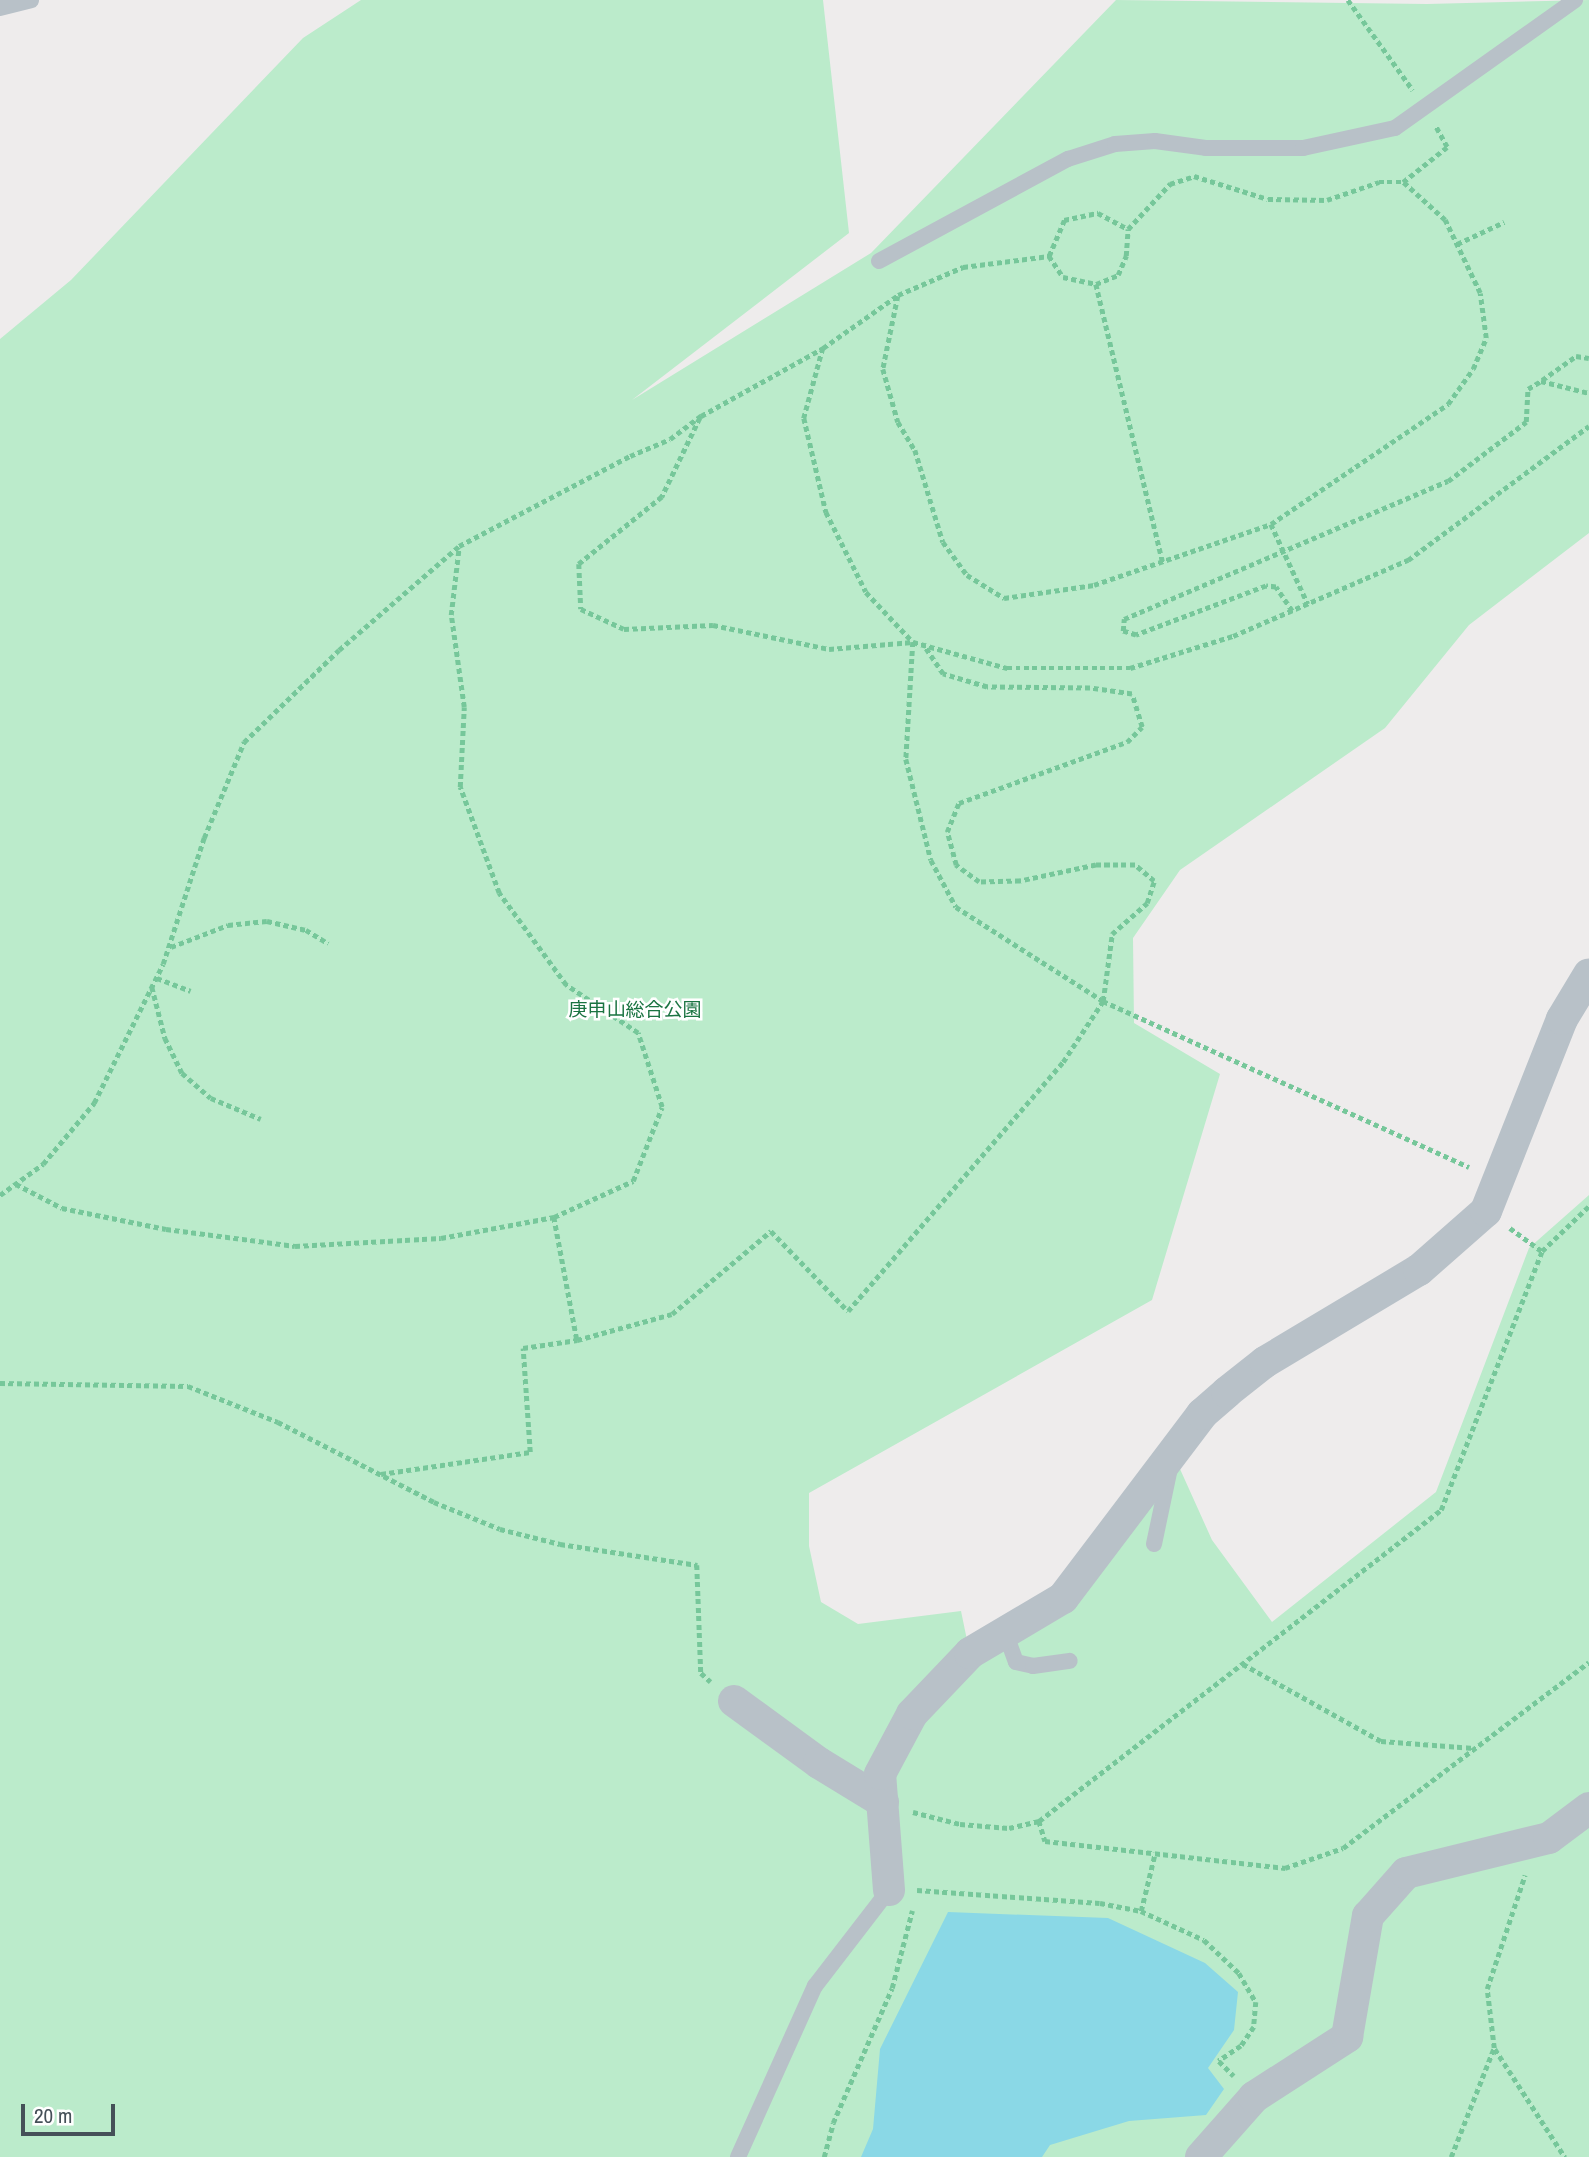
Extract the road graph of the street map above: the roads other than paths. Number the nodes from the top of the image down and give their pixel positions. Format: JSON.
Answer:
{"nodes":[{"id":1,"x":31,"y":0,"type":"edge"},
{"id":2,"x":1575,"y":0,"type":"edge"},
{"id":3,"x":0,"y":8,"type":"edge"},
{"id":4,"x":879,"y":261,"type":"dead end"},
{"id":5,"x":1589,"y":974,"type":"edge"},
{"id":6,"x":1174,"y":1452,"type":"junction"},
{"id":7,"x":1154,"y":1544,"type":"dead end"},
{"id":8,"x":1005,"y":1632,"type":"junction"},
{"id":9,"x":1070,"y":1661,"type":"dead end"},
{"id":10,"x":734,"y":1701,"type":"road end"},
{"id":11,"x":883,"y":1802,"type":"junction"},
{"id":12,"x":1589,"y":1808,"type":"edge"},
{"id":13,"x":903,"y":1890,"type":"joint"},
{"id":14,"x":738,"y":2157,"type":"edge"},
{"id":15,"x":1201,"y":2157,"type":"edge"}],
"edges":[{"from":1,"to":3,"type":"lane"},
{"from":2,"to":4,"type":"lane"},
{"from":5,"to":6,"type":"street"},
{"from":6,"to":7,"type":"lane"},
{"from":6,"to":8,"type":"street"},
{"from":8,"to":9,"type":"lane"},
{"from":8,"to":11,"type":"street"},
{"from":10,"to":11,"type":"street"},
{"from":11,"to":13,"type":"street"},
{"from":12,"to":15,"type":"street"},
{"from":13,"to":14,"type":"lane"}]}
